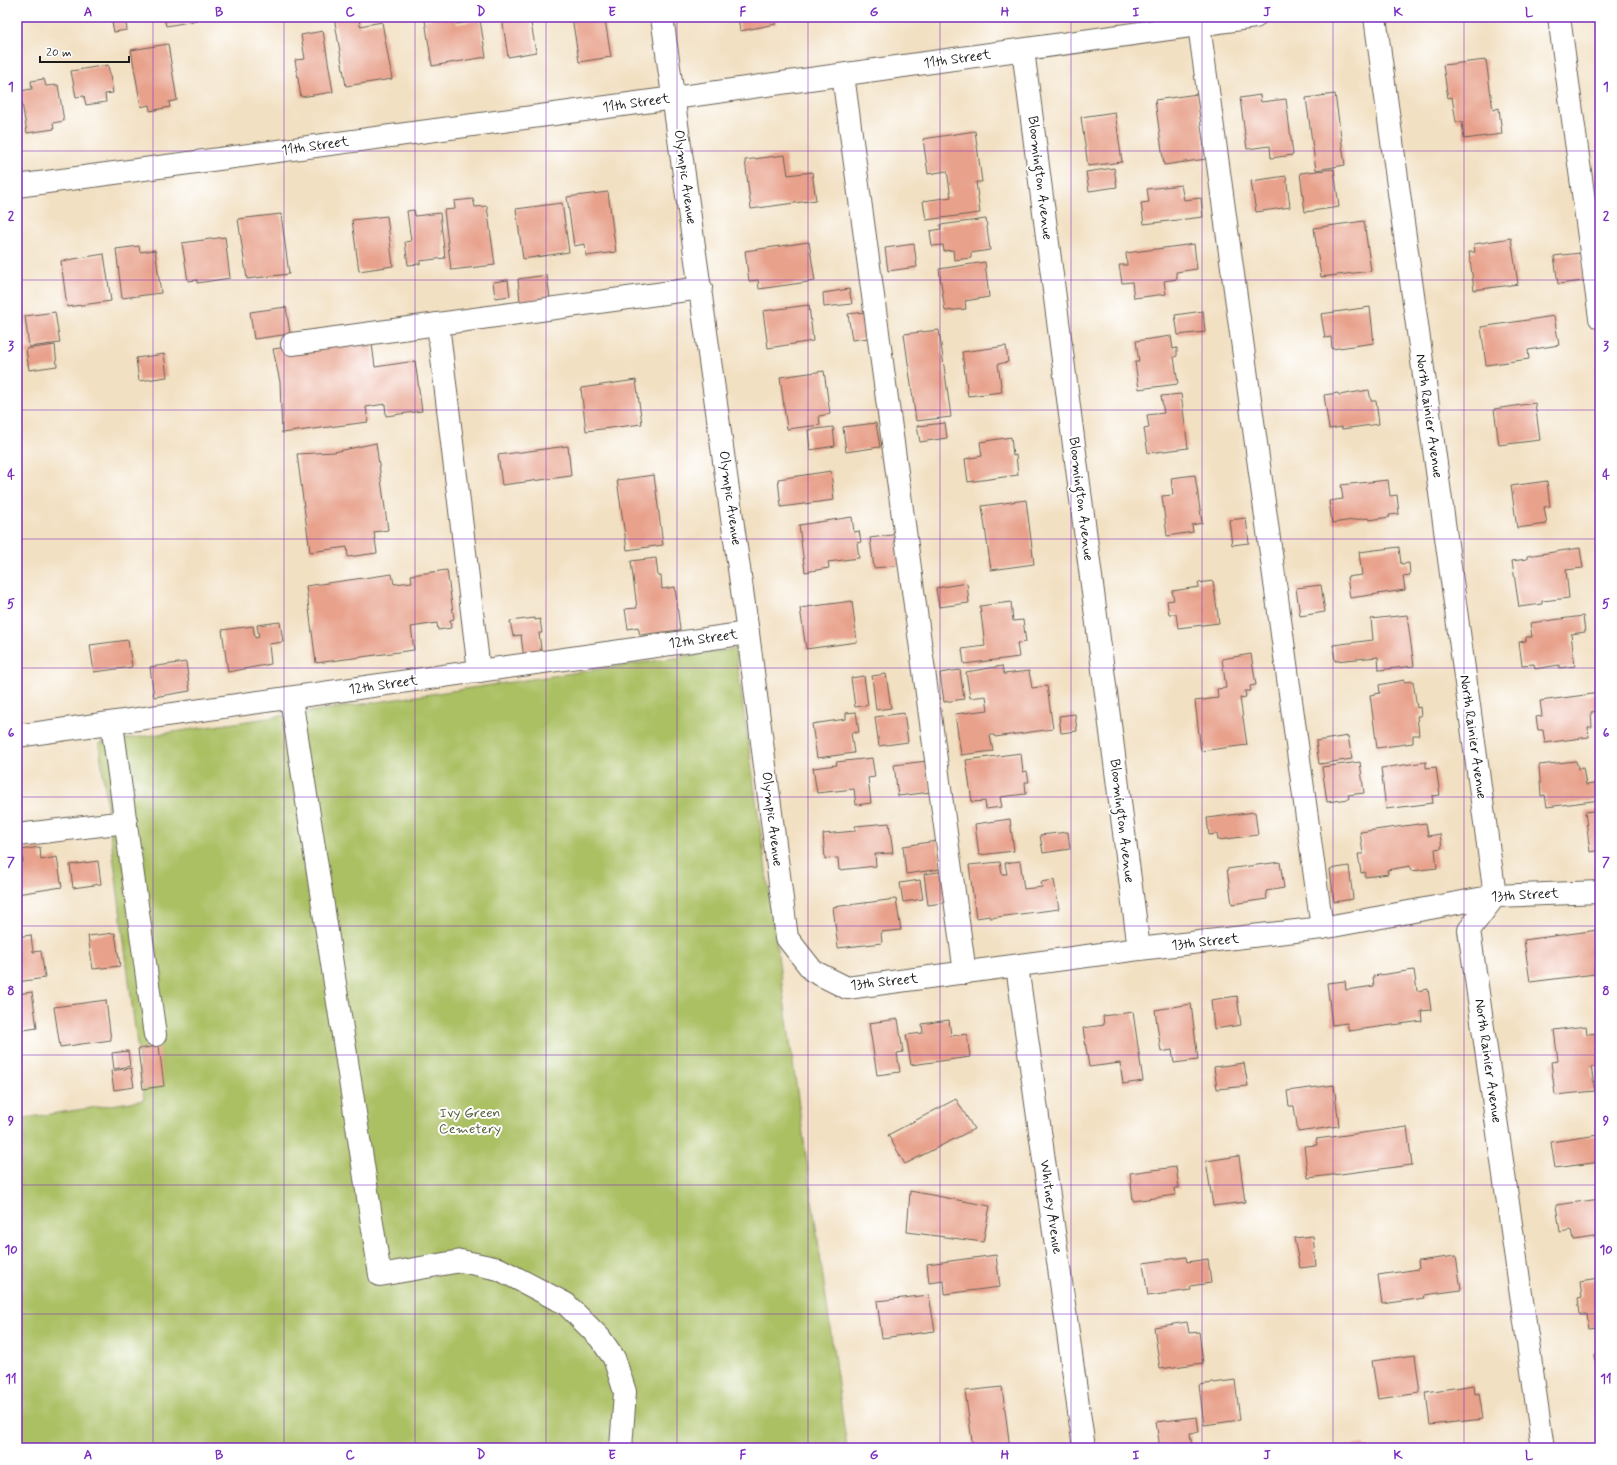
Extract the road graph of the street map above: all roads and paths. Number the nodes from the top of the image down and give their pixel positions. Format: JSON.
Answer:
{"nodes":[{"id":1,"x":662,"y":17,"type":"edge"},
{"id":2,"x":1255,"y":17,"type":"edge"},
{"id":3,"x":1375,"y":17,"type":"edge"},
{"id":4,"x":1559,"y":17,"type":"edge"},
{"id":5,"x":1199,"y":25,"type":"junction"},
{"id":6,"x":1023,"y":50,"type":"junction"},
{"id":7,"x":843,"y":74,"type":"junction"},
{"id":8,"x":674,"y":98,"type":"junction"},
{"id":9,"x":17,"y":186,"type":"edge"},
{"id":10,"x":700,"y":288,"type":"junction"},
{"id":11,"x":1600,"y":318,"type":"edge"},
{"id":12,"x":438,"y":324,"type":"junction"},
{"id":13,"x":292,"y":344,"type":"dead end"},
{"id":14,"x":748,"y":633,"type":"junction"},
{"id":15,"x":479,"y":672,"type":"junction"},
{"id":16,"x":291,"y":698,"type":"junction"},
{"id":17,"x":112,"y":724,"type":"junction"},
{"id":18,"x":17,"y":736,"type":"edge"},
{"id":19,"x":126,"y":822,"type":"junction"},
{"id":20,"x":17,"y":835,"type":"edge"},
{"id":21,"x":1600,"y":892,"type":"edge"},
{"id":22,"x":1495,"y":896,"type":"junction"},
{"id":23,"x":1322,"y":928,"type":"junction"},
{"id":24,"x":1139,"y":949,"type":"junction"},
{"id":25,"x":1017,"y":966,"type":"junction"},
{"id":26,"x":813,"y":971,"type":"joint"},
{"id":27,"x":966,"y":973,"type":"junction"},
{"id":28,"x":155,"y":1035,"type":"dead end"},
{"id":29,"x":621,"y":1448,"type":"edge"},
{"id":30,"x":1084,"y":1448,"type":"edge"},
{"id":31,"x":1543,"y":1448,"type":"edge"}],
"edges":[{"from":1,"to":8,"type":"street","name":"Olympic Avenue"},
{"from":2,"to":5,"type":"street","name":"11th Street"},
{"from":3,"to":22,"type":"street","name":"North Rainier Avenue"},
{"from":4,"to":11,"type":"street"},
{"from":5,"to":6,"type":"street","name":"11th Street"},
{"from":5,"to":23,"type":"street"},
{"from":6,"to":7,"type":"street","name":"11th Street"},
{"from":6,"to":24,"type":"street","name":"Bloomington Avenue"},
{"from":7,"to":8,"type":"street","name":"11th Street"},
{"from":7,"to":27,"type":"street"},
{"from":8,"to":9,"type":"street","name":"11th Street"},
{"from":8,"to":10,"type":"street","name":"Olympic Avenue"},
{"from":10,"to":12,"type":"street"},
{"from":10,"to":14,"type":"street","name":"Olympic Avenue"},
{"from":12,"to":13,"type":"street"},
{"from":12,"to":15,"type":"street"},
{"from":14,"to":15,"type":"street","name":"12th Street"},
{"from":14,"to":26,"type":"street","name":"Olympic Avenue"},
{"from":15,"to":16,"type":"street","name":"12th Street"},
{"from":16,"to":17,"type":"street","name":"12th Street"},
{"from":16,"to":29,"type":"street"},
{"from":17,"to":18,"type":"street","name":"12th Street"},
{"from":17,"to":19,"type":"street"},
{"from":19,"to":20,"type":"street"},
{"from":19,"to":28,"type":"street"},
{"from":21,"to":22,"type":"street","name":"13th Street"},
{"from":22,"to":23,"type":"street","name":"13th Street"},
{"from":22,"to":31,"type":"street","name":"North Rainier Avenue"},
{"from":23,"to":24,"type":"street","name":"13th Street"},
{"from":24,"to":25,"type":"street","name":"13th Street"},
{"from":25,"to":27,"type":"street","name":"13th Street"},
{"from":25,"to":30,"type":"street","name":"Whitney Avenue"},
{"from":26,"to":27,"type":"street","name":"13th Street"}]}
